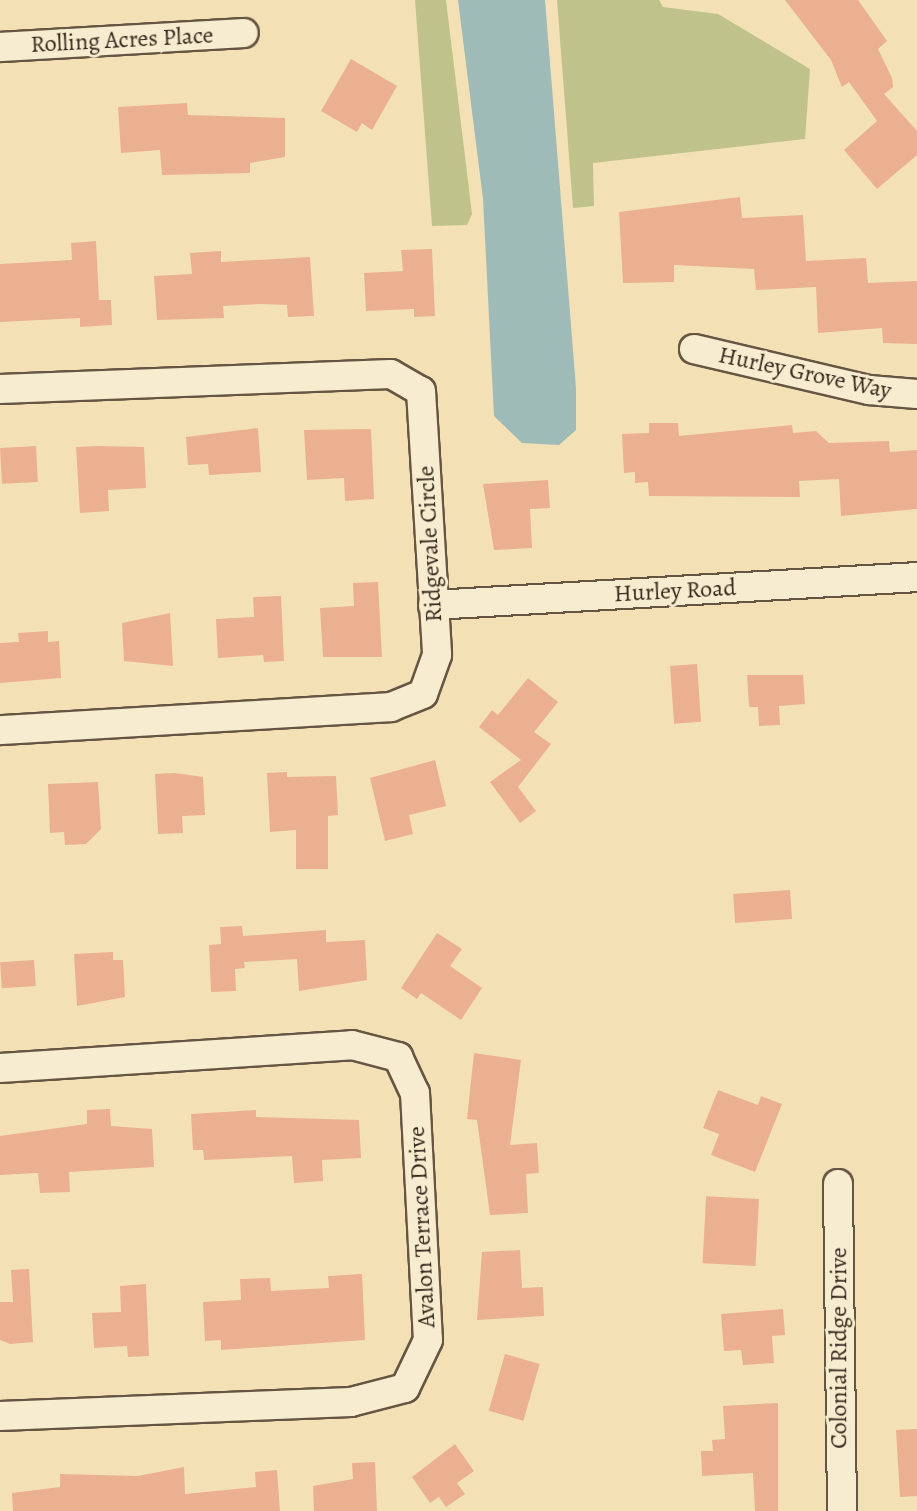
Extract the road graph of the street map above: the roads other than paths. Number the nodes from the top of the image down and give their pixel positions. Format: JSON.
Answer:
{"nodes":[{"id":1,"x":244,"y":33,"type":"dead end"},
{"id":2,"x":0,"y":47,"type":"edge"},
{"id":3,"x":694,"y":349,"type":"dead end"},
{"id":4,"x":0,"y":389,"type":"edge"},
{"id":5,"x":917,"y":394,"type":"edge"},
{"id":6,"x":917,"y":577,"type":"edge"},
{"id":7,"x":433,"y":605,"type":"junction"},
{"id":8,"x":0,"y":730,"type":"edge"},
{"id":9,"x":0,"y":1068,"type":"edge"},
{"id":10,"x":838,"y":1184,"type":"dead end"},
{"id":11,"x":0,"y":1416,"type":"edge"},
{"id":12,"x":842,"y":1511,"type":"edge"}],
"edges":[{"from":1,"to":2,"type":"street","name":"Rolling Acres Place"},
{"from":3,"to":5,"type":"street","name":"Hurley Grove Way"},
{"from":4,"to":7,"type":"street","name":"Ridgevale Circle"},
{"from":6,"to":7,"type":"street","name":"Hurley Road"},
{"from":7,"to":8,"type":"street","name":"Ridgevale Circle"},
{"from":9,"to":11,"type":"street","name":"Avalon Terrace Drive"},
{"from":10,"to":12,"type":"street","name":"Colonial Ridge Drive"}]}
